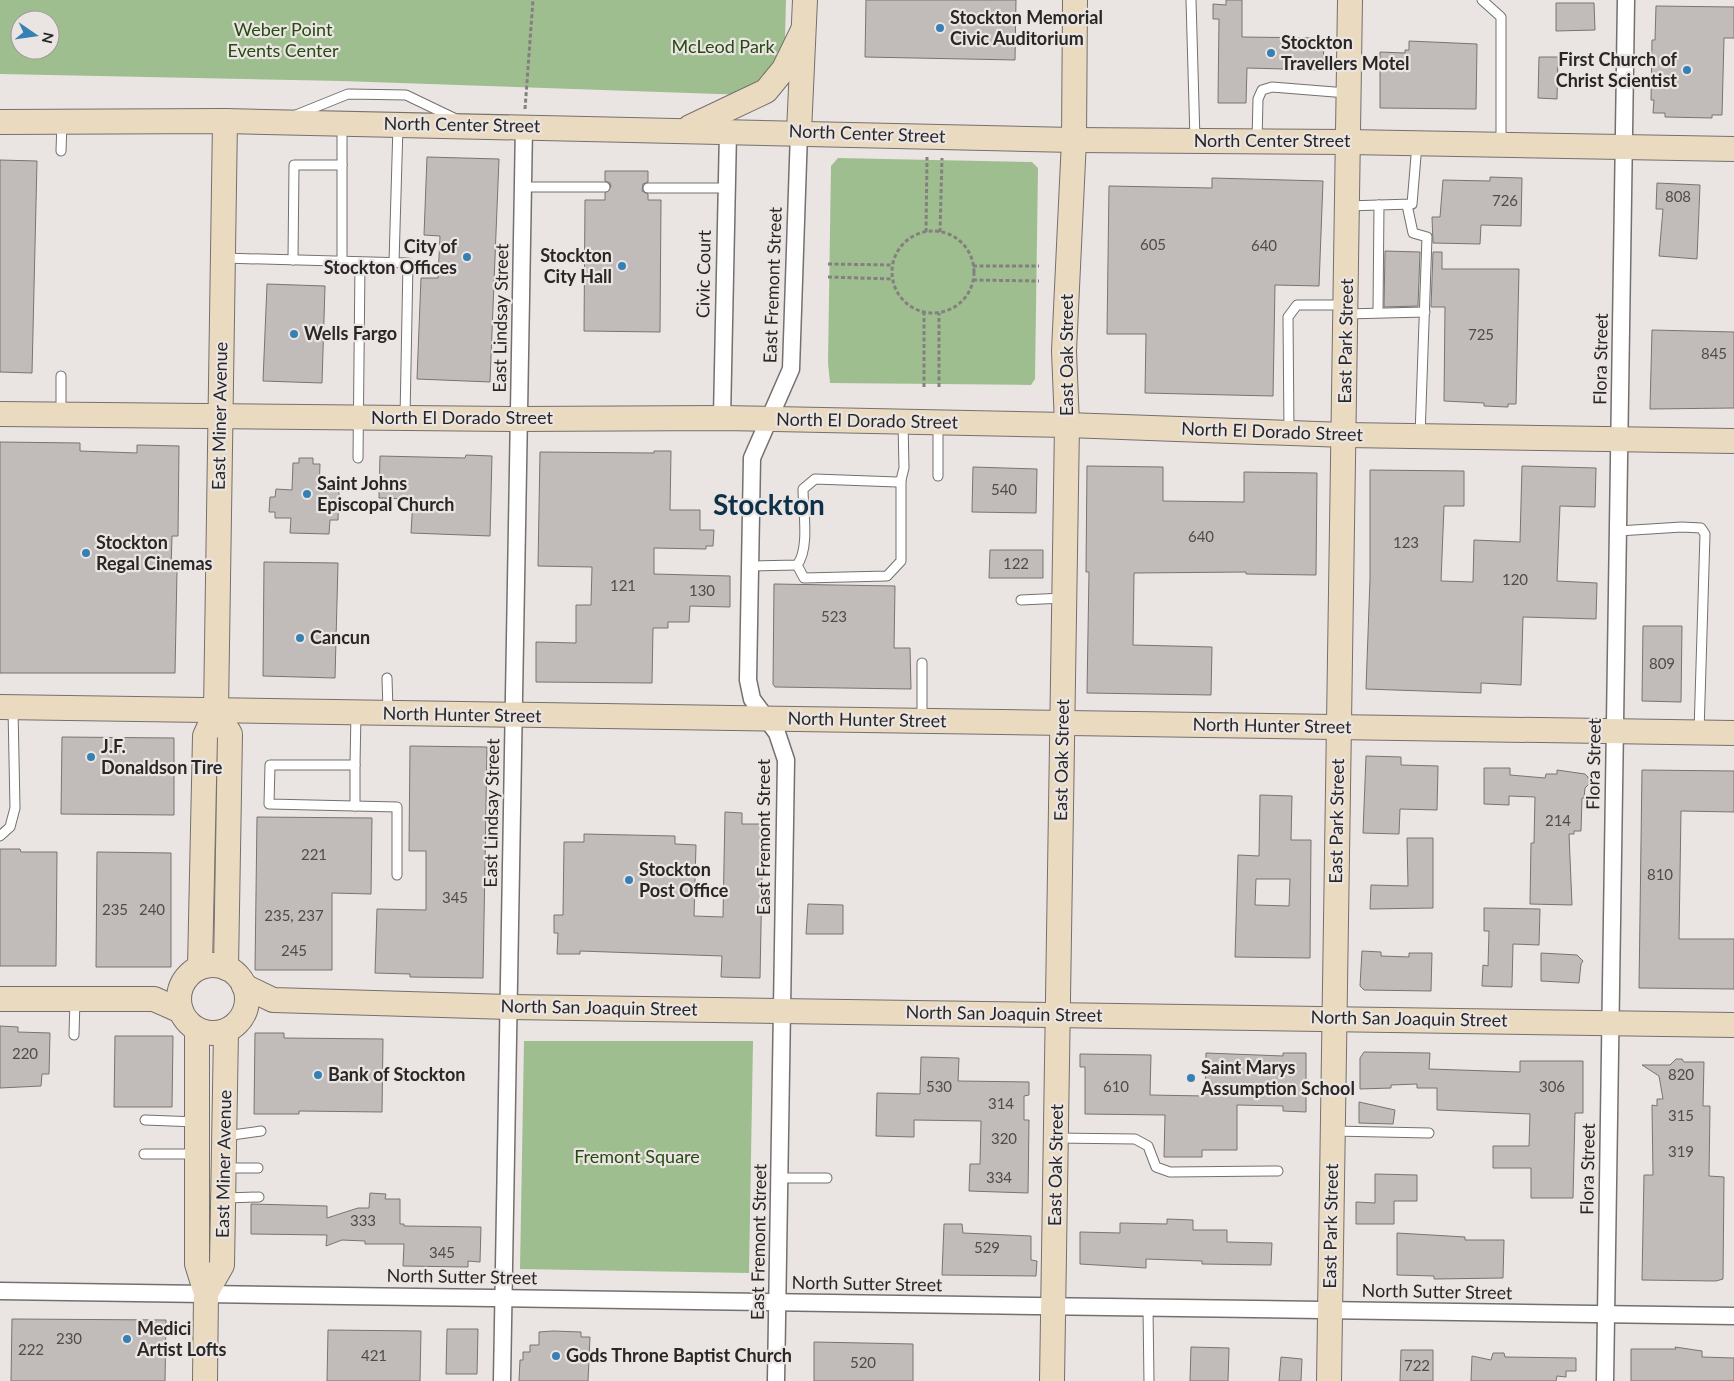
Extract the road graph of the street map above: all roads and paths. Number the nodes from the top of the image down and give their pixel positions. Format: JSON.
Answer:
{"nodes":[{"id":1,"x":533,"y":0,"type":"edge"},
{"id":2,"x":805,"y":0,"type":"edge"},
{"id":3,"x":1075,"y":0,"type":"edge"},
{"id":4,"x":1190,"y":0,"type":"edge"},
{"id":5,"x":1350,"y":0,"type":"edge"},
{"id":6,"x":1482,"y":0,"type":"edge"},
{"id":7,"x":1626,"y":0,"type":"edge"},
{"id":8,"x":803,"y":30,"type":"junction"},
{"id":9,"x":1348,"y":93,"type":"junction"},
{"id":10,"x":62,"y":121,"type":"junction"},
{"id":11,"x":225,"y":121,"type":"junction"},
{"id":12,"x":0,"y":122,"type":"edge"},
{"id":13,"x":277,"y":122,"type":"junction"},
{"id":14,"x":342,"y":123,"type":"junction"},
{"id":15,"x":398,"y":124,"type":"junction"},
{"id":16,"x":469,"y":126,"type":"junction"},
{"id":17,"x":524,"y":126,"type":"junction"},
{"id":18,"x":684,"y":130,"type":"junction"},
{"id":19,"x":728,"y":131,"type":"junction"},
{"id":20,"x":799,"y":132,"type":"junction"},
{"id":21,"x":1074,"y":140,"type":"junction"},
{"id":22,"x":1195,"y":141,"type":"junction"},
{"id":23,"x":1257,"y":141,"type":"junction"},
{"id":24,"x":1348,"y":142,"type":"junction"},
{"id":25,"x":1417,"y":143,"type":"junction"},
{"id":26,"x":1501,"y":145,"type":"junction"},
{"id":27,"x":1624,"y":148,"type":"junction"},
{"id":28,"x":1734,"y":149,"type":"edge"},
{"id":29,"x":61,"y":151,"type":"dead end"},
{"id":30,"x":927,"y":157,"type":"dead end"},
{"id":31,"x":942,"y":158,"type":"dead end"},
{"id":32,"x":342,"y":165,"type":"junction"},
{"id":33,"x":523,"y":187,"type":"junction"},
{"id":34,"x":605,"y":187,"type":"dead end"},
{"id":35,"x":648,"y":188,"type":"dead end"},
{"id":36,"x":726,"y":188,"type":"junction"},
{"id":37,"x":1409,"y":204,"type":"junction"},
{"id":38,"x":1379,"y":205,"type":"junction"},
{"id":39,"x":1347,"y":206,"type":"junction"},
{"id":40,"x":926,"y":232,"type":"junction"},
{"id":41,"x":940,"y":232,"type":"junction"},
{"id":42,"x":223,"y":258,"type":"junction"},
{"id":43,"x":293,"y":260,"type":"junction"},
{"id":44,"x":342,"y":261,"type":"junction"},
{"id":45,"x":360,"y":262,"type":"junction"},
{"id":46,"x":394,"y":263,"type":"junction"},
{"id":47,"x":828,"y":264,"type":"dead end"},
{"id":48,"x":892,"y":265,"type":"junction"},
{"id":49,"x":973,"y":266,"type":"junction"},
{"id":50,"x":1039,"y":266,"type":"dead end"},
{"id":51,"x":828,"y":278,"type":"dead end"},
{"id":52,"x":892,"y":279,"type":"junction"},
{"id":53,"x":973,"y":280,"type":"junction"},
{"id":54,"x":1039,"y":281,"type":"dead end"},
{"id":55,"x":1346,"y":310,"type":"junction"},
{"id":56,"x":1378,"y":312,"type":"junction"},
{"id":57,"x":1425,"y":312,"type":"junction"},
{"id":58,"x":924,"y":313,"type":"junction"},
{"id":59,"x":939,"y":313,"type":"junction"},
{"id":60,"x":61,"y":376,"type":"dead end"},
{"id":61,"x":924,"y":387,"type":"dead end"},
{"id":62,"x":939,"y":387,"type":"dead end"},
{"id":63,"x":0,"y":414,"type":"edge"},
{"id":64,"x":61,"y":415,"type":"junction"},
{"id":65,"x":220,"y":417,"type":"junction"},
{"id":66,"x":358,"y":418,"type":"junction"},
{"id":67,"x":405,"y":418,"type":"junction"},
{"id":68,"x":722,"y":418,"type":"junction"},
{"id":69,"x":519,"y":419,"type":"junction"},
{"id":70,"x":770,"y":419,"type":"junction"},
{"id":71,"x":903,"y":422,"type":"junction"},
{"id":72,"x":938,"y":423,"type":"junction"},
{"id":73,"x":1067,"y":426,"type":"junction"},
{"id":74,"x":1289,"y":433,"type":"junction"},
{"id":75,"x":1345,"y":435,"type":"junction"},
{"id":76,"x":1420,"y":436,"type":"junction"},
{"id":77,"x":1619,"y":439,"type":"junction"},
{"id":78,"x":1734,"y":441,"type":"edge"},
{"id":79,"x":358,"y":458,"type":"dead end"},
{"id":80,"x":938,"y":476,"type":"dead end"},
{"id":81,"x":901,"y":480,"type":"junction"},
{"id":82,"x":1618,"y":531,"type":"junction"},
{"id":83,"x":796,"y":565,"type":"junction"},
{"id":84,"x":750,"y":566,"type":"junction"},
{"id":85,"x":1064,"y":598,"type":"junction"},
{"id":86,"x":1021,"y":600,"type":"dead end"},
{"id":87,"x":922,"y":663,"type":"dead end"},
{"id":88,"x":388,"y":678,"type":"dead end"},
{"id":89,"x":7,"y":707,"type":"edge"},
{"id":90,"x":216,"y":711,"type":"junction"},
{"id":91,"x":356,"y":713,"type":"junction"},
{"id":92,"x":388,"y":714,"type":"junction"},
{"id":93,"x":514,"y":715,"type":"junction"},
{"id":94,"x":768,"y":718,"type":"junction"},
{"id":95,"x":922,"y":721,"type":"junction"},
{"id":96,"x":1063,"y":724,"type":"junction"},
{"id":97,"x":1339,"y":727,"type":"junction"},
{"id":98,"x":1615,"y":731,"type":"junction"},
{"id":99,"x":1699,"y":732,"type":"junction"},
{"id":100,"x":1734,"y":733,"type":"edge"},
{"id":101,"x":356,"y":765,"type":"junction"},
{"id":102,"x":355,"y":806,"type":"junction"},
{"id":103,"x":0,"y":836,"type":"edge"},
{"id":104,"x":397,"y":875,"type":"dead end"},
{"id":105,"x":200,"y":967,"type":"junction"},
{"id":106,"x":226,"y":968,"type":"junction"},
{"id":107,"x":182,"y":986,"type":"junction"},
{"id":108,"x":244,"y":986,"type":"junction"},
{"id":109,"x":0,"y":998,"type":"edge"},
{"id":110,"x":75,"y":999,"type":"junction"},
{"id":111,"x":154,"y":999,"type":"junction"},
{"id":112,"x":273,"y":1000,"type":"junction"},
{"id":113,"x":509,"y":1007,"type":"junction"},
{"id":114,"x":181,"y":1011,"type":"junction"},
{"id":115,"x":782,"y":1011,"type":"junction"},
{"id":116,"x":244,"y":1014,"type":"junction"},
{"id":117,"x":1058,"y":1015,"type":"junction"},
{"id":118,"x":1334,"y":1018,"type":"junction"},
{"id":119,"x":1610,"y":1023,"type":"junction"},
{"id":120,"x":1734,"y":1025,"type":"edge"},
{"id":121,"x":197,"y":1030,"type":"junction"},
{"id":122,"x":226,"y":1031,"type":"junction"},
{"id":123,"x":74,"y":1035,"type":"dead end"},
{"id":124,"x":145,"y":1120,"type":"dead end"},
{"id":125,"x":211,"y":1129,"type":"junction"},
{"id":126,"x":261,"y":1131,"type":"dead end"},
{"id":127,"x":1333,"y":1131,"type":"junction"},
{"id":128,"x":1429,"y":1133,"type":"dead end"},
{"id":129,"x":1056,"y":1138,"type":"junction"},
{"id":130,"x":144,"y":1154,"type":"dead end"},
{"id":131,"x":198,"y":1154,"type":"junction"},
{"id":132,"x":225,"y":1168,"type":"junction"},
{"id":133,"x":258,"y":1168,"type":"dead end"},
{"id":134,"x":1278,"y":1171,"type":"dead end"},
{"id":135,"x":780,"y":1178,"type":"junction"},
{"id":136,"x":827,"y":1178,"type":"dead end"},
{"id":137,"x":258,"y":1197,"type":"dead end"},
{"id":138,"x":225,"y":1198,"type":"junction"},
{"id":139,"x":0,"y":1291,"type":"edge"},
{"id":140,"x":206,"y":1293,"type":"junction"},
{"id":141,"x":503,"y":1298,"type":"junction"},
{"id":142,"x":778,"y":1302,"type":"junction"},
{"id":143,"x":1053,"y":1307,"type":"junction"},
{"id":144,"x":1148,"y":1309,"type":"junction"},
{"id":145,"x":1330,"y":1310,"type":"junction"},
{"id":146,"x":1606,"y":1314,"type":"junction"},
{"id":147,"x":1734,"y":1316,"type":"edge"},
{"id":148,"x":205,"y":1381,"type":"edge"},
{"id":149,"x":502,"y":1381,"type":"edge"},
{"id":150,"x":776,"y":1381,"type":"edge"},
{"id":151,"x":1052,"y":1381,"type":"edge"},
{"id":152,"x":1149,"y":1381,"type":"edge"},
{"id":153,"x":1329,"y":1381,"type":"edge"},
{"id":154,"x":1604,"y":1381,"type":"edge"}],
"edges":[{"from":1,"to":17,"type":"path"},
{"from":2,"to":8,"type":"street"},
{"from":3,"to":21,"type":"street","name":"East Oak Street"},
{"from":4,"to":22,"type":"lane"},
{"from":5,"to":9,"type":"street","name":"East Park Street"},
{"from":6,"to":26,"type":"lane"},
{"from":7,"to":27,"type":"street","name":"Flora Street"},
{"from":8,"to":18,"type":"street"},
{"from":8,"to":20,"type":"street"},
{"from":9,"to":23,"type":"lane"},
{"from":9,"to":24,"type":"street","name":"East Park Street"},
{"from":10,"to":11,"type":"street","name":"North Center Street"},
{"from":10,"to":12,"type":"street","name":"North Center Street"},
{"from":10,"to":29,"type":"lane"},
{"from":11,"to":13,"type":"street","name":"North Center Street"},
{"from":11,"to":42,"type":"street","name":"East Miner Avenue"},
{"from":13,"to":14,"type":"street","name":"North Center Street"},
{"from":13,"to":16,"type":"lane"},
{"from":14,"to":15,"type":"street","name":"North Center Street"},
{"from":14,"to":32,"type":"lane"},
{"from":15,"to":16,"type":"street","name":"North Center Street"},
{"from":15,"to":46,"type":"lane"},
{"from":16,"to":17,"type":"street","name":"North Center Street"},
{"from":17,"to":18,"type":"street","name":"North Center Street"},
{"from":17,"to":33,"type":"street","name":"East Lindsay Street"},
{"from":18,"to":19,"type":"street","name":"North Center Street"},
{"from":19,"to":20,"type":"street","name":"North Center Street"},
{"from":19,"to":36,"type":"street","name":"Civic Court"},
{"from":20,"to":21,"type":"street","name":"North Center Street"},
{"from":20,"to":70,"type":"street","name":"East Fremont Street"},
{"from":21,"to":22,"type":"street","name":"North Center Street"},
{"from":21,"to":73,"type":"street","name":"East Oak Street"},
{"from":22,"to":23,"type":"street","name":"North Center Street"},
{"from":23,"to":24,"type":"street","name":"North Center Street"},
{"from":24,"to":25,"type":"street","name":"North Center Street"},
{"from":24,"to":39,"type":"street","name":"East Park Street"},
{"from":25,"to":26,"type":"street","name":"North Center Street"},
{"from":25,"to":37,"type":"lane"},
{"from":26,"to":27,"type":"street","name":"North Center Street"},
{"from":27,"to":28,"type":"street","name":"North Center Street"},
{"from":27,"to":77,"type":"street","name":"Flora Street"},
{"from":30,"to":40,"type":"path"},
{"from":31,"to":41,"type":"path"},
{"from":32,"to":43,"type":"lane"},
{"from":32,"to":44,"type":"lane"},
{"from":33,"to":34,"type":"lane"},
{"from":33,"to":69,"type":"street","name":"East Lindsay Street"},
{"from":35,"to":36,"type":"lane"},
{"from":36,"to":68,"type":"street","name":"Civic Court"},
{"from":37,"to":38,"type":"lane"},
{"from":37,"to":57,"type":"lane"},
{"from":38,"to":39,"type":"lane"},
{"from":38,"to":56,"type":"lane"},
{"from":39,"to":55,"type":"street","name":"East Park Street"},
{"from":40,"to":41,"type":"path"},
{"from":40,"to":48,"type":"path"},
{"from":41,"to":49,"type":"path"},
{"from":42,"to":43,"type":"lane"},
{"from":42,"to":65,"type":"street","name":"East Miner Avenue"},
{"from":43,"to":44,"type":"lane"},
{"from":44,"to":45,"type":"lane"},
{"from":45,"to":46,"type":"lane"},
{"from":45,"to":66,"type":"lane"},
{"from":46,"to":67,"type":"lane"},
{"from":47,"to":48,"type":"path"},
{"from":48,"to":52,"type":"path"},
{"from":49,"to":50,"type":"path"},
{"from":49,"to":53,"type":"path"},
{"from":51,"to":52,"type":"path"},
{"from":52,"to":58,"type":"path"},
{"from":53,"to":54,"type":"path"},
{"from":53,"to":59,"type":"path"},
{"from":55,"to":56,"type":"lane"},
{"from":55,"to":74,"type":"lane"},
{"from":55,"to":75,"type":"street","name":"East Park Street"},
{"from":56,"to":57,"type":"lane"},
{"from":57,"to":76,"type":"lane"},
{"from":58,"to":59,"type":"path"},
{"from":58,"to":61,"type":"path"},
{"from":59,"to":62,"type":"path"},
{"from":60,"to":64,"type":"lane"},
{"from":63,"to":64,"type":"street","name":"North El Dorado Street"},
{"from":64,"to":65,"type":"street","name":"North El Dorado Street"},
{"from":65,"to":66,"type":"street","name":"North El Dorado Street"},
{"from":65,"to":90,"type":"street","name":"East Miner Avenue"},
{"from":66,"to":67,"type":"street","name":"North El Dorado Street"},
{"from":66,"to":79,"type":"lane"},
{"from":67,"to":69,"type":"street","name":"North El Dorado Street"},
{"from":68,"to":69,"type":"street","name":"North El Dorado Street"},
{"from":68,"to":70,"type":"street","name":"North El Dorado Street"},
{"from":69,"to":93,"type":"street","name":"East Lindsay Street"},
{"from":70,"to":71,"type":"street","name":"North El Dorado Street"},
{"from":70,"to":84,"type":"street","name":"East Fremont Street"},
{"from":71,"to":72,"type":"street","name":"North El Dorado Street"},
{"from":71,"to":81,"type":"lane"},
{"from":72,"to":73,"type":"street","name":"North El Dorado Street"},
{"from":72,"to":80,"type":"lane"},
{"from":73,"to":74,"type":"street","name":"North El Dorado Street"},
{"from":73,"to":85,"type":"street","name":"East Oak Street"},
{"from":74,"to":75,"type":"street","name":"North El Dorado Street"},
{"from":75,"to":76,"type":"street","name":"North El Dorado Street"},
{"from":75,"to":97,"type":"street","name":"East Park Street"},
{"from":76,"to":77,"type":"street","name":"North El Dorado Street"},
{"from":77,"to":78,"type":"street","name":"North El Dorado Street"},
{"from":77,"to":82,"type":"street","name":"Flora Street"},
{"from":81,"to":83,"type":"lane"},
{"from":81,"to":83,"type":"lane"},
{"from":82,"to":98,"type":"street","name":"Flora Street"},
{"from":82,"to":99,"type":"lane"},
{"from":83,"to":84,"type":"lane"},
{"from":84,"to":94,"type":"street","name":"East Fremont Street"},
{"from":85,"to":86,"type":"lane"},
{"from":85,"to":96,"type":"street","name":"East Oak Street"},
{"from":87,"to":95,"type":"lane"},
{"from":88,"to":92,"type":"lane"},
{"from":89,"to":90,"type":"street","name":"North Hunter Street"},
{"from":89,"to":103,"type":"lane"},
{"from":90,"to":91,"type":"street","name":"North Hunter Street"},
{"from":90,"to":105,"type":"street","name":"East Miner Avenue"},
{"from":90,"to":106,"type":"street"},
{"from":91,"to":92,"type":"street","name":"North Hunter Street"},
{"from":91,"to":101,"type":"lane"},
{"from":92,"to":93,"type":"street","name":"North Hunter Street"},
{"from":93,"to":94,"type":"street","name":"North Hunter Street"},
{"from":93,"to":113,"type":"street","name":"East Lindsay Street"},
{"from":94,"to":95,"type":"street","name":"North Hunter Street"},
{"from":94,"to":115,"type":"street","name":"East Fremont Street"},
{"from":95,"to":96,"type":"street","name":"North Hunter Street"},
{"from":96,"to":97,"type":"street","name":"North Hunter Street"},
{"from":96,"to":117,"type":"street","name":"East Oak Street"},
{"from":97,"to":98,"type":"street","name":"North Hunter Street"},
{"from":97,"to":118,"type":"street","name":"East Park Street"},
{"from":98,"to":99,"type":"street","name":"North Hunter Street"},
{"from":98,"to":119,"type":"street","name":"Flora Street"},
{"from":99,"to":100,"type":"street","name":"North Hunter Street"},
{"from":101,"to":102,"type":"lane"},
{"from":101,"to":102,"type":"lane"},
{"from":102,"to":104,"type":"lane"},
{"from":105,"to":106,"type":"street"},
{"from":105,"to":107,"type":"street"},
{"from":106,"to":108,"type":"street"},
{"from":107,"to":111,"type":"street"},
{"from":107,"to":114,"type":"street"},
{"from":108,"to":112,"type":"street","name":"North San Joaquin Street"},
{"from":108,"to":116,"type":"street"},
{"from":109,"to":110,"type":"street"},
{"from":110,"to":111,"type":"street"},
{"from":110,"to":123,"type":"lane"},
{"from":111,"to":114,"type":"street"},
{"from":112,"to":113,"type":"street","name":"North San Joaquin Street"},
{"from":112,"to":116,"type":"street","name":"North San Joaquin Street"},
{"from":113,"to":115,"type":"street","name":"North San Joaquin Street"},
{"from":113,"to":141,"type":"street","name":"East Lindsay Street"},
{"from":114,"to":121,"type":"street"},
{"from":115,"to":117,"type":"street","name":"North San Joaquin Street"},
{"from":115,"to":135,"type":"street","name":"East Fremont Street"},
{"from":116,"to":122,"type":"street"},
{"from":117,"to":118,"type":"street","name":"North San Joaquin Street"},
{"from":117,"to":129,"type":"street","name":"East Oak Street"},
{"from":118,"to":119,"type":"street","name":"North San Joaquin Street"},
{"from":118,"to":127,"type":"street","name":"East Park Street"},
{"from":119,"to":120,"type":"street","name":"North San Joaquin Street"},
{"from":119,"to":146,"type":"street","name":"Flora Street"},
{"from":121,"to":122,"type":"street"},
{"from":121,"to":125,"type":"street","name":"East Miner Avenue"},
{"from":122,"to":125,"type":"street","name":"East Miner Avenue"},
{"from":124,"to":125,"type":"lane"},
{"from":125,"to":126,"type":"lane"},
{"from":125,"to":131,"type":"street","name":"East Miner Avenue"},
{"from":125,"to":132,"type":"street","name":"East Miner Avenue"},
{"from":127,"to":128,"type":"lane"},
{"from":127,"to":145,"type":"street","name":"East Park Street"},
{"from":129,"to":134,"type":"lane"},
{"from":129,"to":143,"type":"street","name":"East Oak Street"},
{"from":130,"to":131,"type":"lane"},
{"from":131,"to":140,"type":"street","name":"East Miner Avenue"},
{"from":132,"to":133,"type":"lane"},
{"from":132,"to":138,"type":"street","name":"East Miner Avenue"},
{"from":135,"to":136,"type":"lane"},
{"from":135,"to":142,"type":"street","name":"East Fremont Street"},
{"from":137,"to":138,"type":"lane"},
{"from":138,"to":140,"type":"street","name":"East Miner Avenue"},
{"from":139,"to":140,"type":"street","name":"North Sutter Street"},
{"from":140,"to":141,"type":"street","name":"North Sutter Street"},
{"from":140,"to":148,"type":"street","name":"East Miner Avenue"},
{"from":141,"to":142,"type":"street","name":"North Sutter Street"},
{"from":141,"to":149,"type":"street","name":"East Lindsay Street"},
{"from":142,"to":143,"type":"street","name":"North Sutter Street"},
{"from":142,"to":150,"type":"street","name":"East Fremont Street"},
{"from":143,"to":144,"type":"street","name":"North Sutter Street"},
{"from":143,"to":151,"type":"street","name":"East Oak Street"},
{"from":144,"to":145,"type":"street","name":"North Sutter Street"},
{"from":144,"to":152,"type":"lane"},
{"from":145,"to":146,"type":"street","name":"North Sutter Street"},
{"from":145,"to":153,"type":"street","name":"East Park Street"},
{"from":146,"to":147,"type":"street","name":"North Sutter Street"},
{"from":146,"to":154,"type":"street","name":"Flora Street"}]}
